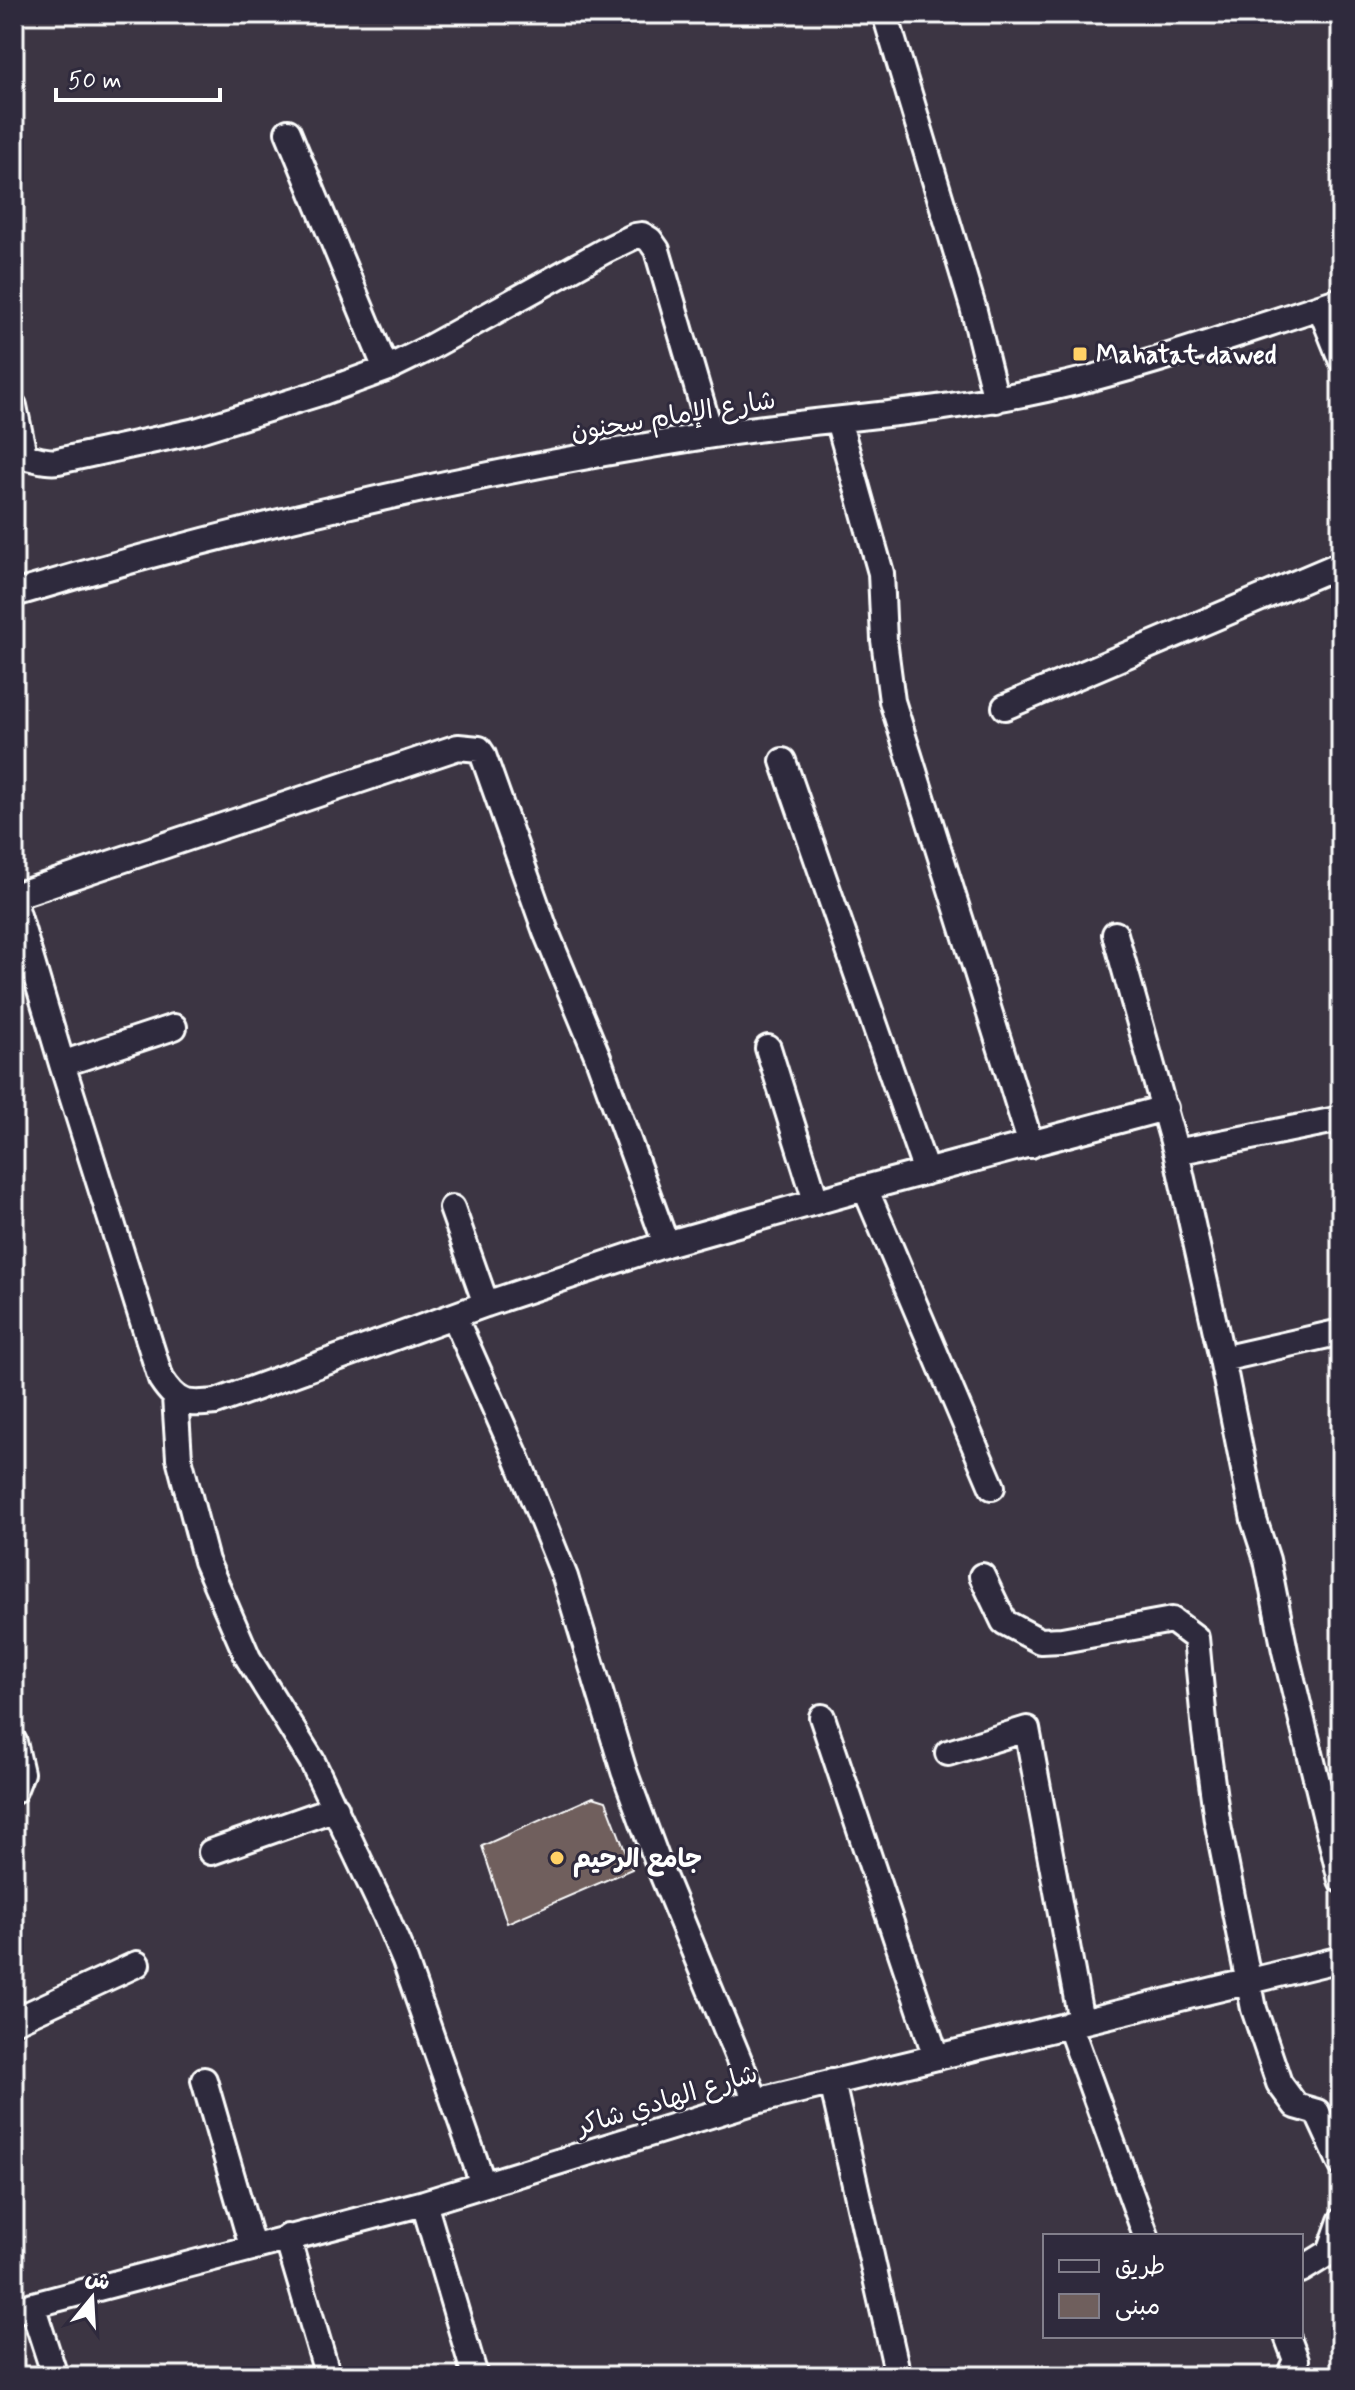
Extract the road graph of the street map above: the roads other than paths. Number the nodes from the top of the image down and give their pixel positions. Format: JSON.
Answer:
{"nodes":[{"id":1,"x":885,"y":14,"type":"edge"},
{"id":2,"x":288,"y":132,"type":"dead end"},
{"id":3,"x":1331,"y":304,"type":"edge"},
{"id":4,"x":1341,"y":359,"type":"edge"},
{"id":5,"x":386,"y":369,"type":"junction"},
{"id":6,"x":996,"y":400,"type":"junction"},
{"id":7,"x":14,"y":406,"type":"edge"},
{"id":8,"x":838,"y":420,"type":"junction"},
{"id":9,"x":711,"y":435,"type":"junction"},
{"id":10,"x":19,"y":456,"type":"edge"},
{"id":11,"x":1341,"y":564,"type":"edge"},
{"id":12,"x":14,"y":594,"type":"edge"},
{"id":13,"x":1005,"y":707,"type":"dead end"},
{"id":14,"x":783,"y":761,"type":"dead end"},
{"id":15,"x":14,"y":899,"type":"edge"},
{"id":16,"x":1115,"y":934,"type":"dead end"},
{"id":17,"x":174,"y":1027,"type":"dead end"},
{"id":18,"x":768,"y":1048,"type":"dead end"},
{"id":19,"x":62,"y":1064,"type":"junction"},
{"id":20,"x":1165,"y":1108,"type":"junction"},
{"id":21,"x":1341,"y":1119,"type":"edge"},
{"id":22,"x":1031,"y":1145,"type":"junction"},
{"id":23,"x":1176,"y":1152,"type":"junction"},
{"id":24,"x":926,"y":1172,"type":"junction"},
{"id":25,"x":865,"y":1188,"type":"junction"},
{"id":26,"x":816,"y":1201,"type":"junction"},
{"id":27,"x":452,"y":1208,"type":"dead end"},
{"id":28,"x":666,"y":1244,"type":"junction"},
{"id":29,"x":486,"y":1304,"type":"junction"},
{"id":30,"x":454,"y":1316,"type":"junction"},
{"id":31,"x":1341,"y":1332,"type":"edge"},
{"id":32,"x":1222,"y":1359,"type":"junction"},
{"id":33,"x":175,"y":1397,"type":"junction"},
{"id":34,"x":992,"y":1487,"type":"dead end"},
{"id":35,"x":982,"y":1576,"type":"dead end"},
{"id":36,"x":822,"y":1717,"type":"dead end"},
{"id":37,"x":14,"y":1742,"type":"edge"},
{"id":38,"x":948,"y":1753,"type":"dead end"},
{"id":39,"x":14,"y":1791,"type":"edge"},
{"id":40,"x":336,"y":1808,"type":"junction"},
{"id":41,"x":211,"y":1852,"type":"dead end"},
{"id":42,"x":1341,"y":1880,"type":"edge"},
{"id":43,"x":1341,"y":1959,"type":"edge"},
{"id":44,"x":137,"y":1964,"type":"dead end"},
{"id":45,"x":1249,"y":1980,"type":"junction"},
{"id":46,"x":14,"y":2021,"type":"edge"},
{"id":47,"x":1075,"y":2022,"type":"junction"},
{"id":48,"x":936,"y":2057,"type":"junction"},
{"id":49,"x":204,"y":2080,"type":"dead end"},
{"id":50,"x":832,"y":2082,"type":"junction"},
{"id":51,"x":756,"y":2101,"type":"junction"},
{"id":52,"x":1341,"y":2164,"type":"edge"},
{"id":53,"x":483,"y":2184,"type":"junction"},
{"id":54,"x":424,"y":2203,"type":"junction"},
{"id":55,"x":1341,"y":2221,"type":"edge"},
{"id":56,"x":1145,"y":2234,"type":"edge"},
{"id":57,"x":287,"y":2237,"type":"junction"},
{"id":58,"x":252,"y":2246,"type":"junction"},
{"id":59,"x":1335,"y":2257,"type":"edge"},
{"id":60,"x":1303,"y":2269,"type":"edge"},
{"id":61,"x":23,"y":2308,"type":"edge"},
{"id":62,"x":1288,"y":2338,"type":"edge"},
{"id":63,"x":55,"y":2376,"type":"edge"},
{"id":64,"x":328,"y":2376,"type":"edge"},
{"id":65,"x":475,"y":2376,"type":"edge"},
{"id":66,"x":898,"y":2376,"type":"edge"},
{"id":67,"x":1289,"y":2376,"type":"edge"}],
"edges":[{"from":1,"to":6,"type":"street"},
{"from":2,"to":5,"type":"street"},
{"from":3,"to":4,"type":"street"},
{"from":3,"to":6,"type":"street","name":"شارع الإمام سحنون"},
{"from":5,"to":9,"type":"street"},
{"from":5,"to":10,"type":"street"},
{"from":6,"to":8,"type":"street","name":"شارع الإمام سحنون"},
{"from":7,"to":10,"type":"street"},
{"from":8,"to":9,"type":"street","name":"شارع الإمام سحنون"},
{"from":8,"to":22,"type":"street"},
{"from":9,"to":12,"type":"street","name":"شارع الإمام سحنون"},
{"from":11,"to":13,"type":"street"},
{"from":14,"to":24,"type":"street"},
{"from":15,"to":19,"type":"street"},
{"from":15,"to":28,"type":"street"},
{"from":16,"to":20,"type":"street"},
{"from":17,"to":19,"type":"street"},
{"from":18,"to":26,"type":"street"},
{"from":19,"to":33,"type":"street"},
{"from":20,"to":22,"type":"street"},
{"from":20,"to":23,"type":"street"},
{"from":21,"to":23,"type":"street"},
{"from":22,"to":24,"type":"street"},
{"from":23,"to":32,"type":"street"},
{"from":24,"to":25,"type":"street"},
{"from":25,"to":26,"type":"street"},
{"from":25,"to":34,"type":"street"},
{"from":26,"to":28,"type":"street"},
{"from":27,"to":29,"type":"street"},
{"from":28,"to":29,"type":"street"},
{"from":29,"to":30,"type":"street"},
{"from":30,"to":33,"type":"street"},
{"from":30,"to":51,"type":"street"},
{"from":31,"to":32,"type":"street"},
{"from":32,"to":42,"type":"street"},
{"from":33,"to":40,"type":"street"},
{"from":35,"to":45,"type":"street"},
{"from":36,"to":48,"type":"street"},
{"from":37,"to":39,"type":"street"},
{"from":38,"to":47,"type":"street"},
{"from":40,"to":41,"type":"street"},
{"from":40,"to":53,"type":"street"},
{"from":43,"to":45,"type":"street","name":"شارع الهادي شاكر"},
{"from":44,"to":46,"type":"street"},
{"from":45,"to":47,"type":"street","name":"شارع الهادي شاكر"},
{"from":45,"to":52,"type":"street"},
{"from":47,"to":48,"type":"street","name":"شارع الهادي شاكر"},
{"from":47,"to":56,"type":"street"},
{"from":48,"to":50,"type":"street","name":"شارع الهادي شاكر"},
{"from":49,"to":58,"type":"street"},
{"from":50,"to":51,"type":"street","name":"شارع الهادي شاكر"},
{"from":50,"to":66,"type":"street"},
{"from":51,"to":53,"type":"street","name":"شارع الهادي شاكر"},
{"from":53,"to":54,"type":"street","name":"شارع الهادي شاكر"},
{"from":54,"to":57,"type":"street","name":"شارع الهادي شاكر"},
{"from":54,"to":65,"type":"street"},
{"from":55,"to":59,"type":"street"},
{"from":57,"to":58,"type":"street","name":"شارع الهادي شاكر"},
{"from":57,"to":64,"type":"street"},
{"from":58,"to":61,"type":"street","name":"شارع الهادي شاكر"},
{"from":59,"to":60,"type":"street"},
{"from":61,"to":63,"type":"street"},
{"from":62,"to":67,"type":"street"}]}
